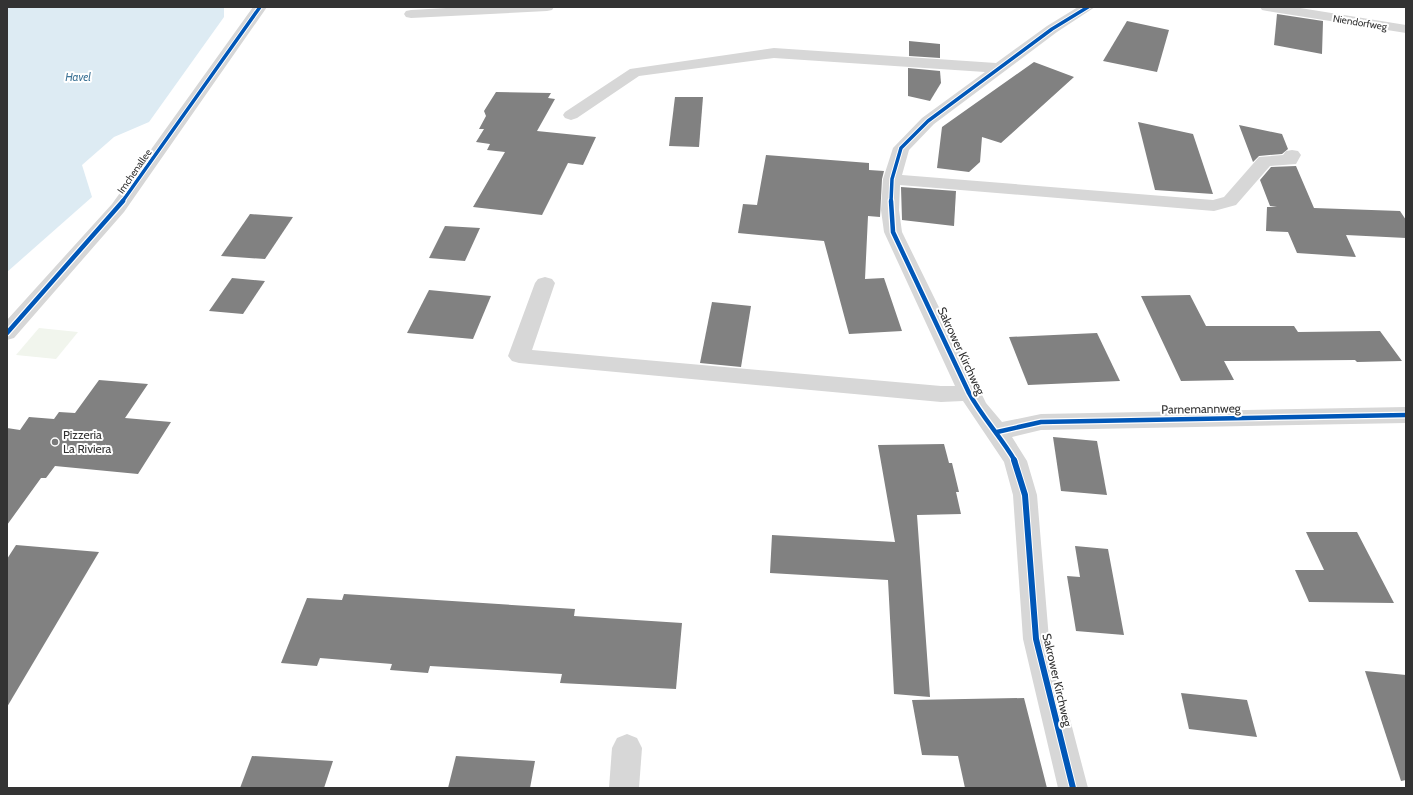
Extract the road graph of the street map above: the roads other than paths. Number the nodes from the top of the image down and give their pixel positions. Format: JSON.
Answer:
{"nodes":[{"id":1,"x":260,"y":7,"type":"edge"},
{"id":2,"x":547,"y":7,"type":"edge"},
{"id":3,"x":1088,"y":7,"type":"edge"},
{"id":4,"x":1267,"y":7,"type":"edge"},
{"id":5,"x":411,"y":14,"type":"dead end"},
{"id":6,"x":1406,"y":29,"type":"edge"},
{"id":7,"x":999,"y":68,"type":"junction"},
{"id":8,"x":571,"y":114,"type":"dead end"},
{"id":9,"x":1292,"y":154,"type":"dead end"},
{"id":10,"x":892,"y":179,"type":"junction"},
{"id":11,"x":545,"y":282,"type":"dead end"},
{"id":12,"x":7,"y":333,"type":"edge"},
{"id":13,"x":969,"y":393,"type":"junction"},
{"id":14,"x":1406,"y":415,"type":"edge"},
{"id":15,"x":997,"y":432,"type":"junction"},
{"id":16,"x":628,"y":748,"type":"dead end"},
{"id":17,"x":624,"y":788,"type":"edge"},
{"id":18,"x":1073,"y":788,"type":"edge"}],
"edges":[{"from":1,"to":12,"type":"street","name":"Imchenallee"},
{"from":2,"to":5,"type":"street"},
{"from":3,"to":7,"type":"street","name":"Sakrower Kirchweg"},
{"from":4,"to":6,"type":"street","name":"Niendorfweg"},
{"from":7,"to":8,"type":"street"},
{"from":7,"to":10,"type":"street","name":"Sakrower Kirchweg"},
{"from":9,"to":10,"type":"street"},
{"from":10,"to":13,"type":"street","name":"Sakrower Kirchweg"},
{"from":11,"to":13,"type":"street"},
{"from":13,"to":15,"type":"street","name":"Sakrower Kirchweg"},
{"from":14,"to":15,"type":"street","name":"Parnemannweg"},
{"from":15,"to":18,"type":"street","name":"Sakrower Kirchweg"},
{"from":16,"to":17,"type":"street"}]}
